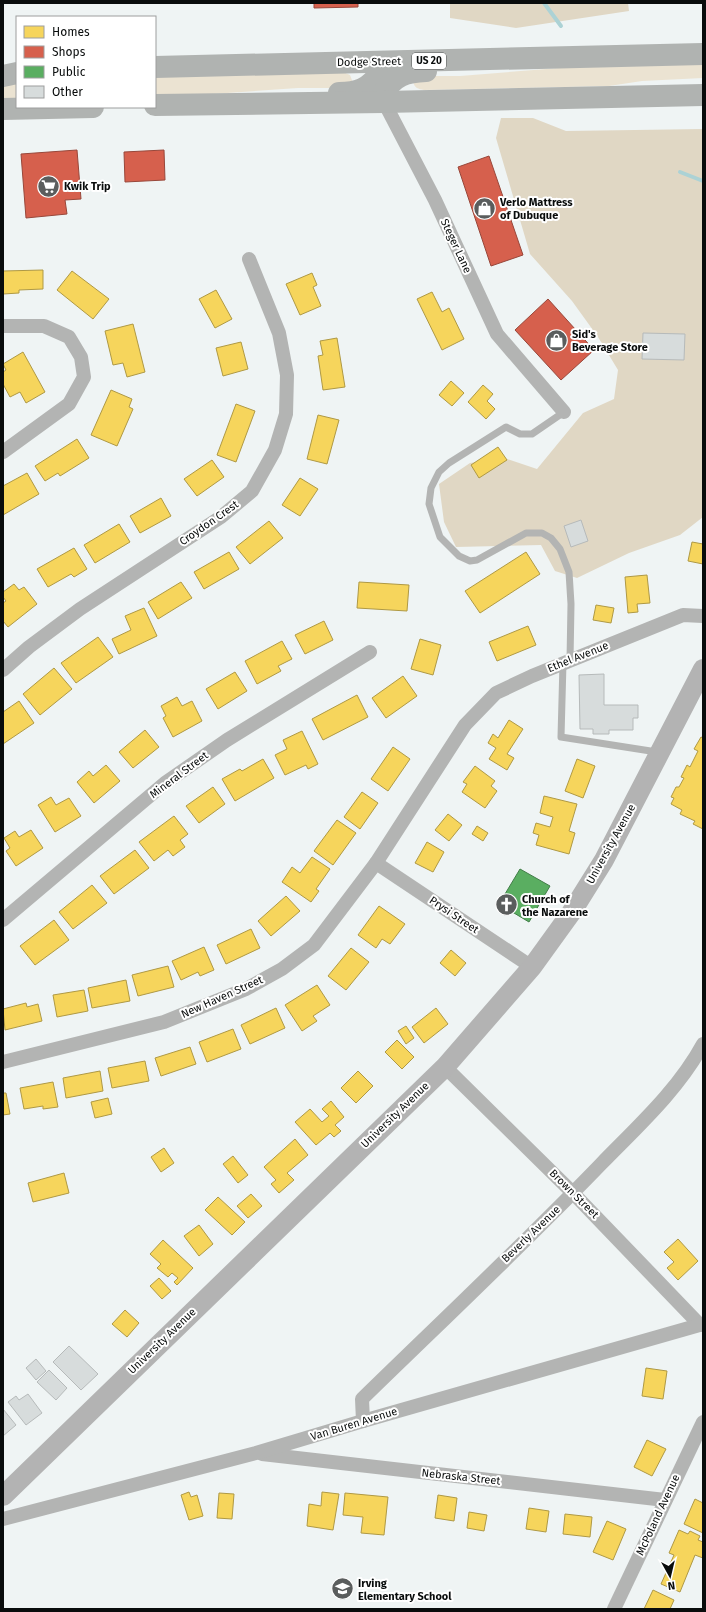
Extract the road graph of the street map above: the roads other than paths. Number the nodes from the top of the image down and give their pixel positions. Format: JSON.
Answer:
{"nodes":[{"id":1,"x":703,"y":54,"type":"edge"},
{"id":2,"x":536,"y":58,"type":"junction"},
{"id":3,"x":156,"y":67,"type":"edge"},
{"id":4,"x":703,"y":82,"type":"edge"},
{"id":5,"x":382,"y":83,"type":"junction"},
{"id":6,"x":703,"y":95,"type":"edge"},
{"id":7,"x":603,"y":97,"type":"junction"},
{"id":8,"x":232,"y":104,"type":"junction"},
{"id":9,"x":156,"y":105,"type":"edge"},
{"id":10,"x":703,"y":106,"type":"edge"},
{"id":11,"x":48,"y":108,"type":"edge"},
{"id":12,"x":3,"y":109,"type":"edge"},
{"id":13,"x":249,"y":259,"type":"dead end"},
{"id":14,"x":3,"y":326,"type":"edge"},
{"id":15,"x":564,"y":412,"type":"joint"},
{"id":16,"x":3,"y":452,"type":"edge"},
{"id":17,"x":703,"y":616,"type":"edge"},
{"id":18,"x":370,"y":652,"type":"dead end"},
{"id":19,"x":567,"y":662,"type":"junction"},
{"id":20,"x":3,"y":670,"type":"edge"},
{"id":21,"x":702,"y":674,"type":"edge"},
{"id":22,"x":465,"y":725,"type":"joint"},
{"id":23,"x":660,"y":753,"type":"junction"},
{"id":24,"x":376,"y":863,"type":"junction"},
{"id":25,"x":3,"y":920,"type":"edge"},
{"id":26,"x":532,"y":967,"type":"junction"},
{"id":27,"x":703,"y":1044,"type":"edge"},
{"id":28,"x":3,"y":1062,"type":"edge"},
{"id":29,"x":445,"y":1067,"type":"junction"},
{"id":30,"x":573,"y":1193,"type":"junction"},
{"id":31,"x":702,"y":1320,"type":"edge"},
{"id":32,"x":363,"y":1421,"type":"junction"},
{"id":33,"x":703,"y":1422,"type":"edge"},
{"id":34,"x":256,"y":1453,"type":"junction"},
{"id":35,"x":3,"y":1496,"type":"edge"},
{"id":36,"x":665,"y":1500,"type":"junction"},
{"id":37,"x":3,"y":1519,"type":"edge"},
{"id":38,"x":614,"y":1609,"type":"edge"}],
"edges":[{"from":1,"to":2,"type":"highway","name":"Dodge Street","number":"US 20"},
{"from":2,"to":5,"type":"highway","name":"Dodge Street","number":"US 20"},
{"from":2,"to":5,"type":"highway"},
{"from":3,"to":5,"type":"highway","name":"Dodge Street","number":"US 20"},
{"from":4,"to":7,"type":"highway"},
{"from":5,"to":7,"type":"highway","name":"Dodge Street","number":"US 20"},
{"from":5,"to":8,"type":"highway","name":"Dodge Street","number":"US 20"},
{"from":5,"to":8,"type":"highway"},
{"from":5,"to":15,"type":"street","name":"Steger Lane"},
{"from":6,"to":7,"type":"highway","name":"Dodge Street","number":"US 20"},
{"from":7,"to":10,"type":"highway"},
{"from":8,"to":9,"type":"highway","name":"Dodge Street","number":"US 20"},
{"from":11,"to":12,"type":"highway"},
{"from":13,"to":20,"type":"street","name":"Croydon Crest"},
{"from":14,"to":16,"type":"street"},
{"from":15,"to":19,"type":"lane"},
{"from":17,"to":19,"type":"street","name":"Ethel Avenue"},
{"from":18,"to":25,"type":"street","name":"Mineral Street"},
{"from":19,"to":22,"type":"street","name":"Ethel Avenue"},
{"from":19,"to":23,"type":"lane"},
{"from":21,"to":23,"type":"main road","name":"University Avenue"},
{"from":22,"to":24,"type":"street","name":"New Haven Street"},
{"from":23,"to":26,"type":"main road","name":"University Avenue"},
{"from":24,"to":26,"type":"street","name":"Prysi Street"},
{"from":24,"to":28,"type":"street","name":"New Haven Street"},
{"from":26,"to":29,"type":"main road","name":"University Avenue"},
{"from":27,"to":30,"type":"street","name":"Beverly Avenue"},
{"from":29,"to":30,"type":"street","name":"Brown Street"},
{"from":29,"to":35,"type":"main road","name":"University Avenue"},
{"from":30,"to":31,"type":"street","name":"Brown Street"},
{"from":30,"to":32,"type":"street","name":"Beverly Avenue"},
{"from":31,"to":32,"type":"street","name":"Van Buren Avenue"},
{"from":32,"to":34,"type":"street","name":"Van Buren Avenue"},
{"from":33,"to":36,"type":"street","name":"McPoland Avenue"},
{"from":34,"to":36,"type":"street","name":"Nebraska Street"},
{"from":34,"to":37,"type":"street","name":"Van Buren Avenue"},
{"from":36,"to":38,"type":"street","name":"McPoland Avenue"}]}
